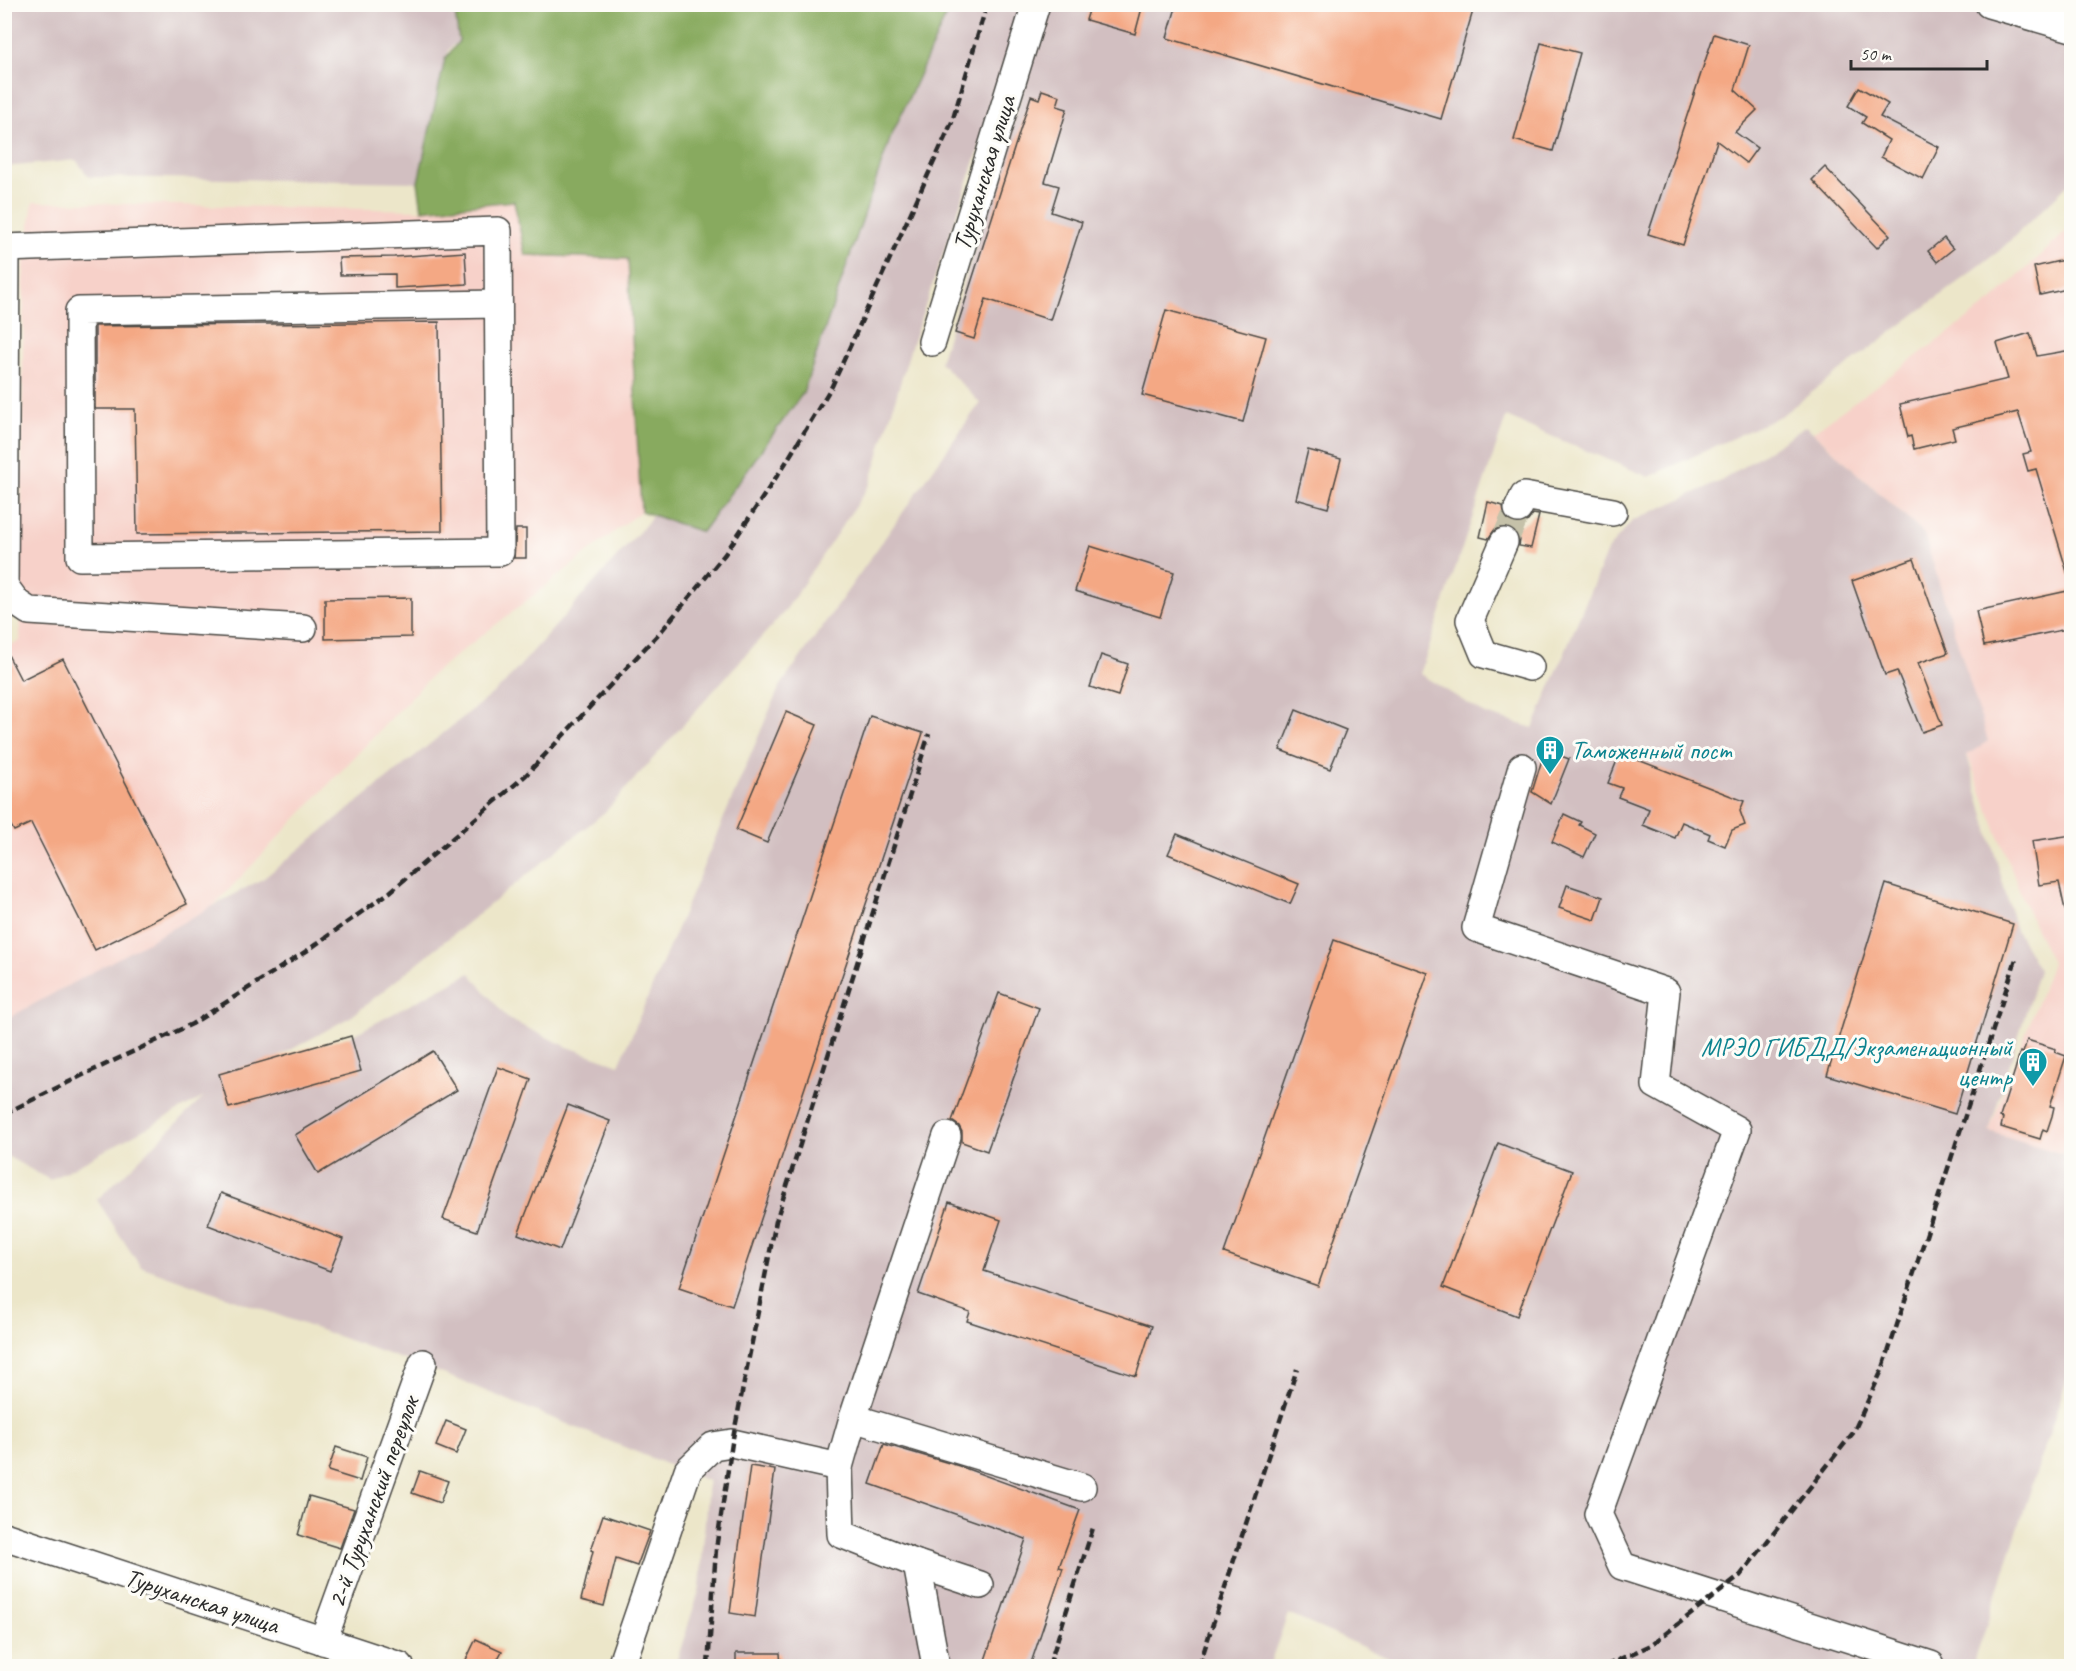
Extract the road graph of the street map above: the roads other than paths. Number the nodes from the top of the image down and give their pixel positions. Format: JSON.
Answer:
{"nodes":[{"id":1,"x":1036,"y":4,"type":"edge"},
{"id":2,"x":1989,"y":4,"type":"edge"},
{"id":3,"x":2072,"y":28,"type":"edge"},
{"id":4,"x":5,"y":248,"type":"edge"},
{"id":5,"x":498,"y":304,"type":"junction"},
{"id":6,"x":932,"y":342,"type":"dead end"},
{"id":7,"x":1518,"y":509,"type":"tunnel mouth"},
{"id":8,"x":1613,"y":512,"type":"dead end"},
{"id":9,"x":1504,"y":542,"type":"tunnel mouth"},
{"id":10,"x":5,"y":591,"type":"edge"},
{"id":11,"x":303,"y":628,"type":"dead end"},
{"id":12,"x":1530,"y":667,"type":"dead end"},
{"id":13,"x":1522,"y":767,"type":"dead end"},
{"id":14,"x":947,"y":1136,"type":"dead end"},
{"id":15,"x":423,"y":1363,"type":"dead end"},
{"id":16,"x":853,"y":1418,"type":"junction"},
{"id":17,"x":839,"y":1467,"type":"junction"},
{"id":18,"x":1082,"y":1487,"type":"dead end"},
{"id":19,"x":4,"y":1536,"type":"edge"},
{"id":20,"x":917,"y":1564,"type":"junction"},
{"id":21,"x":980,"y":1585,"type":"dead end"},
{"id":22,"x":323,"y":1641,"type":"junction"},
{"id":23,"x":1931,"y":1665,"type":"edge"},
{"id":24,"x":400,"y":1666,"type":"edge"},
{"id":25,"x":621,"y":1666,"type":"edge"},
{"id":26,"x":936,"y":1666,"type":"edge"}],
"edges":[{"from":1,"to":6,"type":"street","name":"Туруханская улица"},
{"from":2,"to":3,"type":"street"},
{"from":4,"to":5,"type":"street"},
{"from":4,"to":10,"type":"street"},
{"from":5,"to":5,"type":"street"},
{"from":7,"to":8,"type":"street"},
{"from":9,"to":12,"type":"street"},
{"from":10,"to":11,"type":"street"},
{"from":13,"to":23,"type":"street"},
{"from":14,"to":16,"type":"street"},
{"from":15,"to":22,"type":"street","name":"2-й Туруханский переулок"},
{"from":16,"to":17,"type":"street"},
{"from":16,"to":18,"type":"street"},
{"from":17,"to":20,"type":"street"},
{"from":17,"to":25,"type":"street"},
{"from":19,"to":22,"type":"street","name":"Туруханская улица"},
{"from":20,"to":21,"type":"street"},
{"from":20,"to":26,"type":"street"},
{"from":22,"to":24,"type":"street","name":"Туруханская улица"}]}
